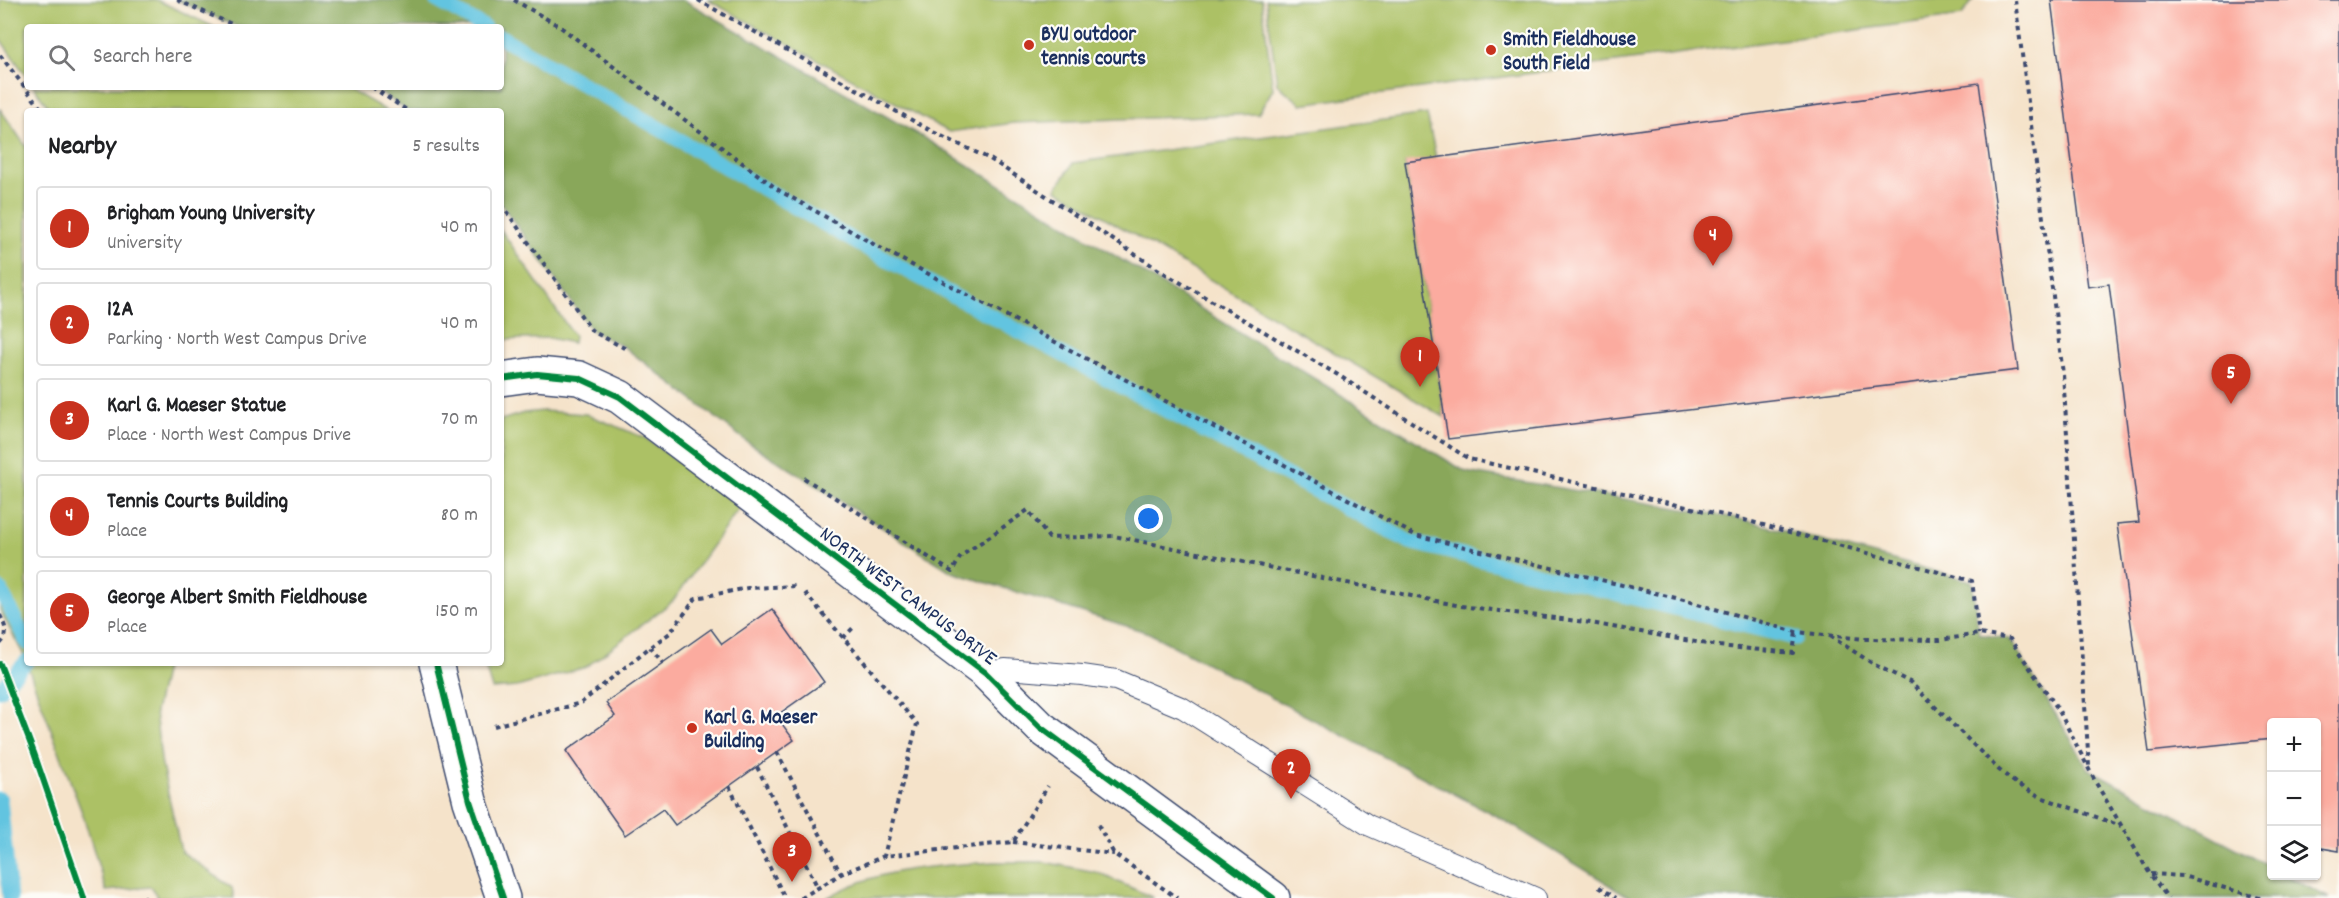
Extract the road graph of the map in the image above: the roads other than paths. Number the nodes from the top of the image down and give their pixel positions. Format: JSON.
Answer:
{"nodes":[{"id":1,"x":504,"y":379,"type":"edge"},
{"id":2,"x":437,"y":666,"type":"edge"},
{"id":3,"x":986,"y":674,"type":"junction"},
{"id":4,"x":503,"y":898,"type":"edge"},
{"id":5,"x":1273,"y":898,"type":"edge"},
{"id":6,"x":1536,"y":898,"type":"edge"}],
"edges":[{"from":1,"to":3,"type":"street","name":"NORTH WEST CAMPUS DRIVE"},
{"from":2,"to":4,"type":"street"},
{"from":3,"to":5,"type":"street","name":"NORTH WEST CAMPUS DRIVE"},
{"from":3,"to":6,"type":"lane"}]}
